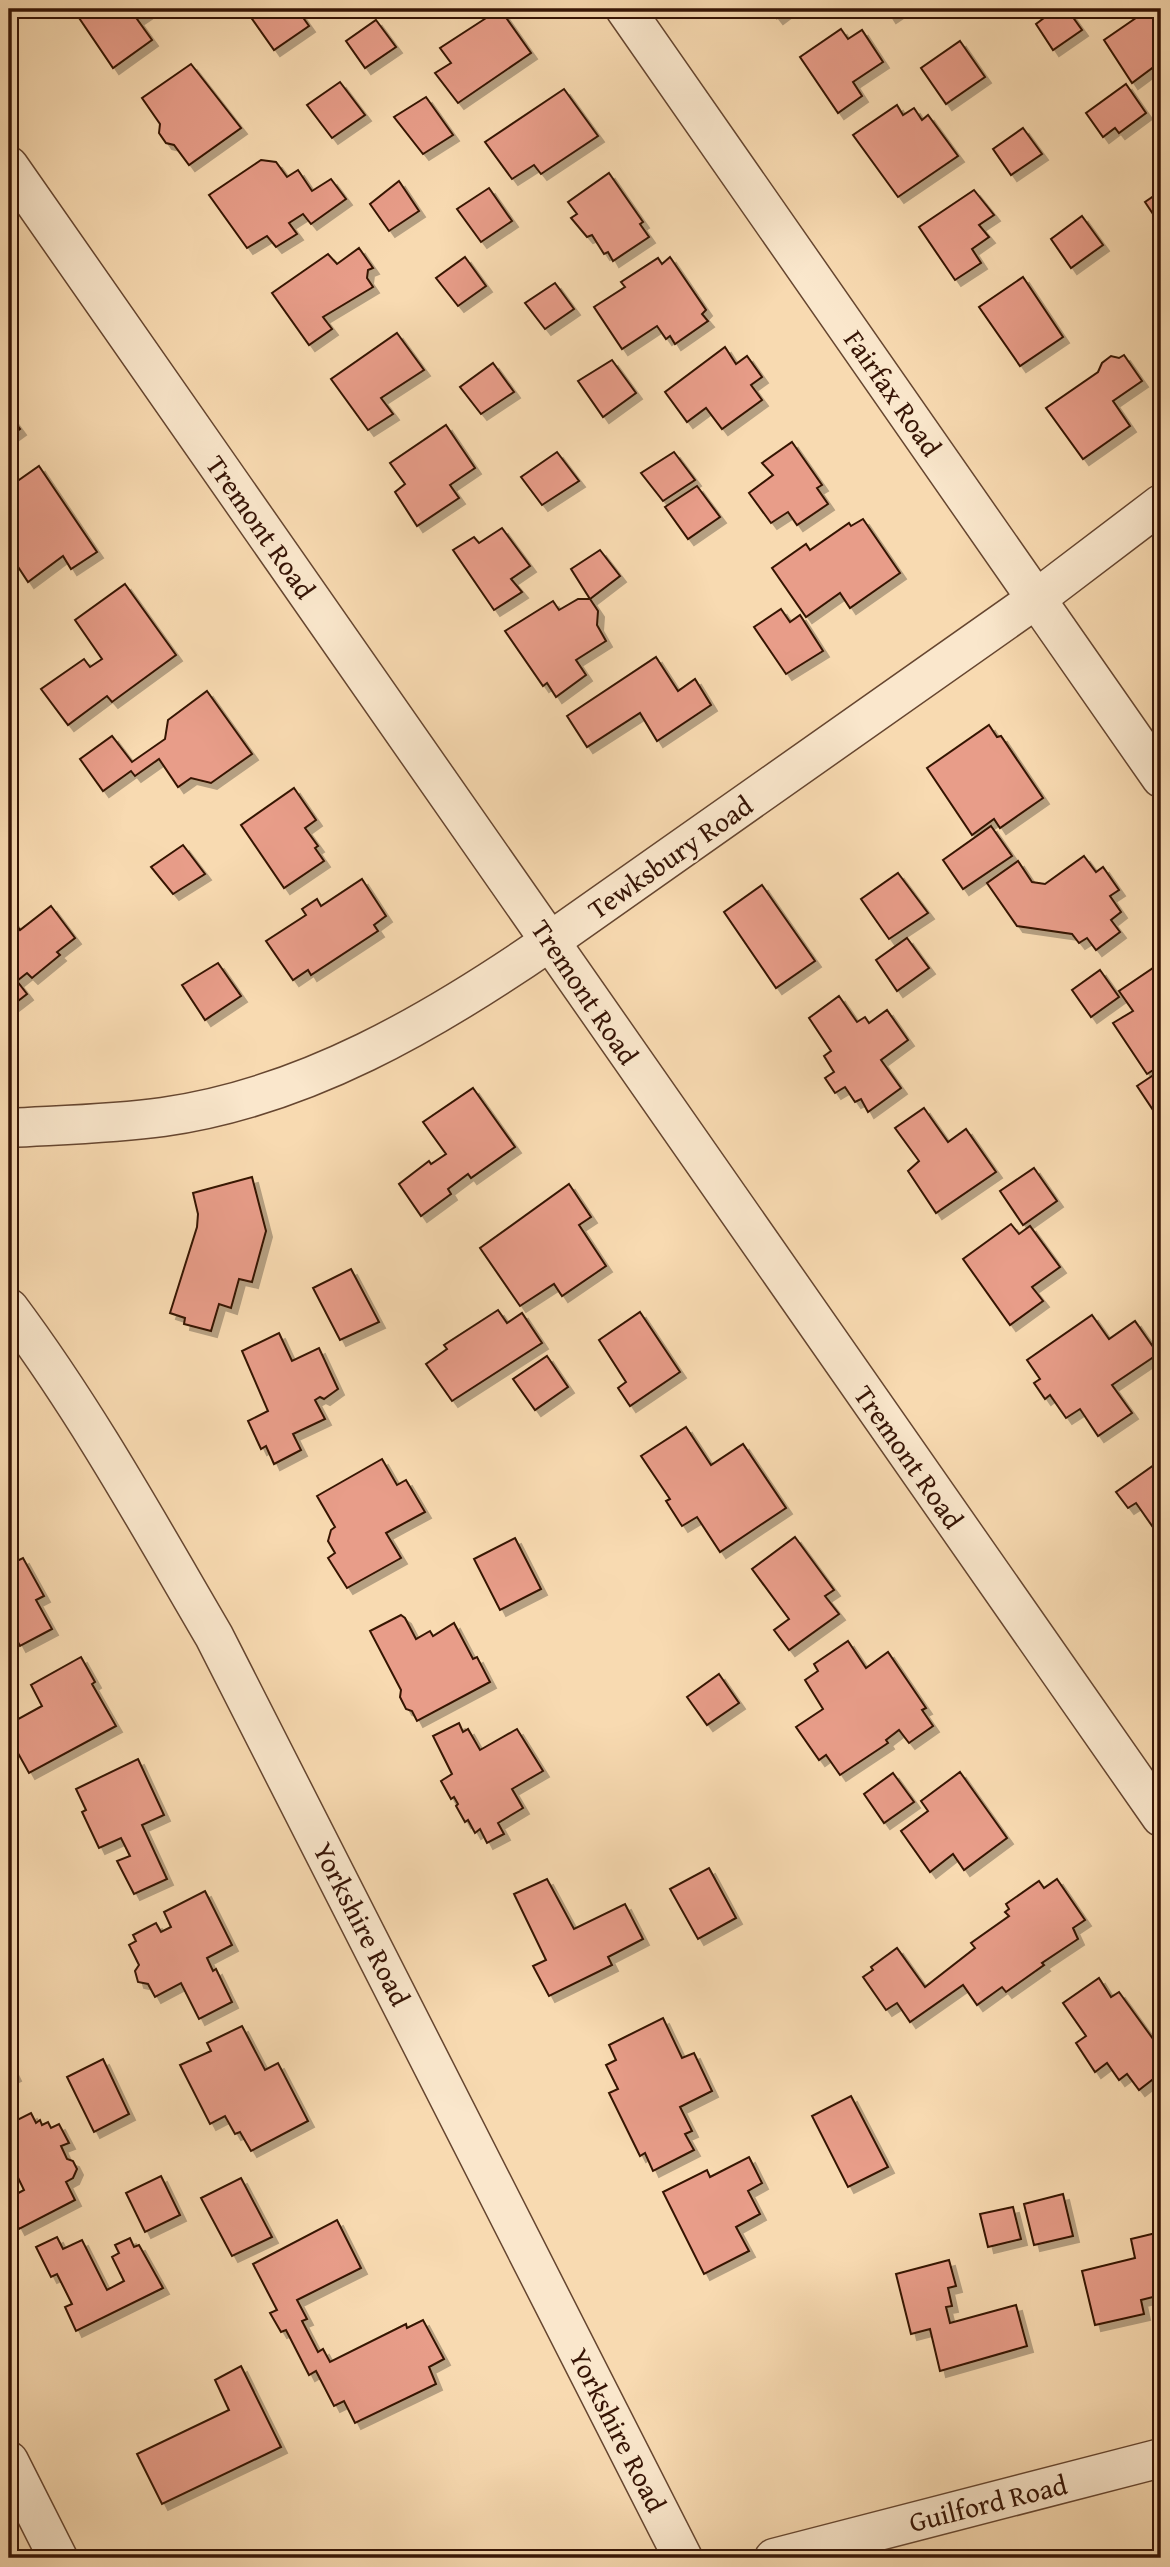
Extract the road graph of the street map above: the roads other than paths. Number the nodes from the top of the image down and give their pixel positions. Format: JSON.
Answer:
{"nodes":[{"id":1,"x":625,"y":9,"type":"edge"},
{"id":2,"x":9,"y":166,"type":"edge"},
{"id":3,"x":1161,"y":504,"type":"edge"},
{"id":4,"x":1036,"y":599,"type":"junction"},
{"id":5,"x":1161,"y":778,"type":"edge"},
{"id":6,"x":549,"y":942,"type":"junction"},
{"id":7,"x":9,"y":1128,"type":"edge"},
{"id":8,"x":9,"y":1308,"type":"edge"},
{"id":9,"x":1161,"y":1817,"type":"edge"},
{"id":10,"x":1161,"y":2458,"type":"edge"},
{"id":11,"x":9,"y":2461,"type":"edge"},
{"id":12,"x":58,"y":2558,"type":"edge"},
{"id":13,"x":683,"y":2558,"type":"edge"},
{"id":14,"x":774,"y":2558,"type":"edge"}],
"edges":[{"from":1,"to":4,"type":"street","name":"Fairfax Road"},
{"from":2,"to":6,"type":"street","name":"Tremont Road"},
{"from":3,"to":4,"type":"street","name":"Tewksbury Road"},
{"from":4,"to":5,"type":"street","name":"Fairfax Road"},
{"from":4,"to":6,"type":"street","name":"Tewksbury Road"},
{"from":6,"to":7,"type":"street","name":"Tewksbury Road"},
{"from":6,"to":9,"type":"street","name":"Tremont Road"},
{"from":8,"to":13,"type":"street","name":"Yorkshire Road"},
{"from":10,"to":14,"type":"street","name":"Guilford Road"},
{"from":11,"to":12,"type":"street"}]}
